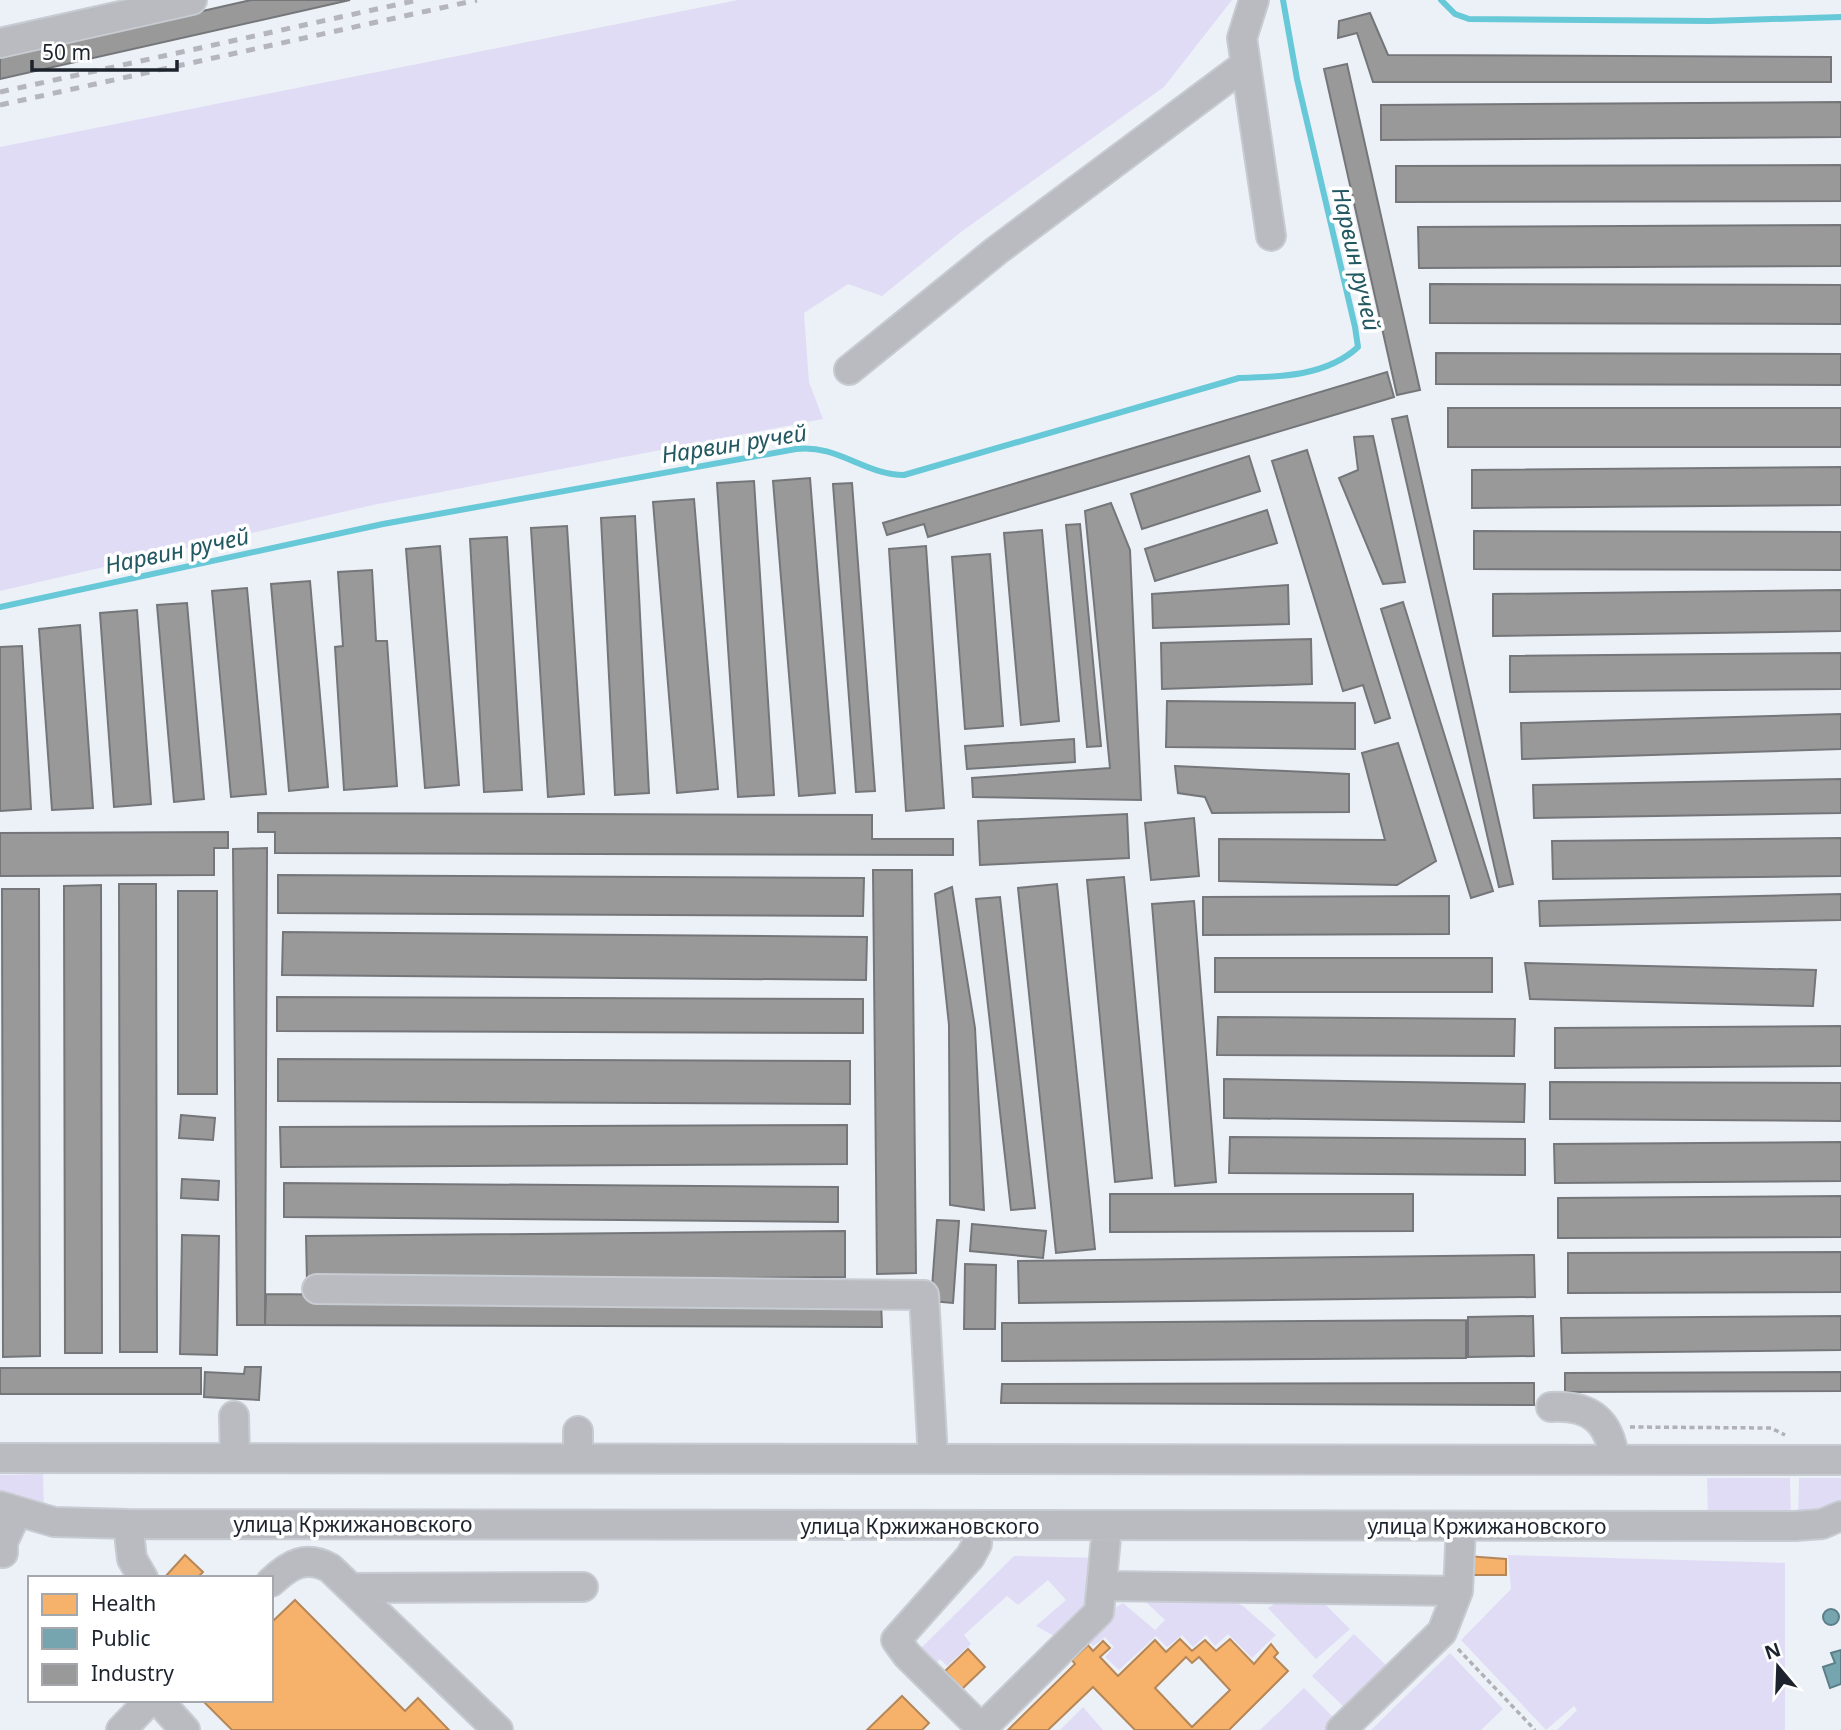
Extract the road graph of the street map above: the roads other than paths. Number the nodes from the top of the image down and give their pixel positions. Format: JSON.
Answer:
{"nodes":[{"id":1,"x":192,"y":0,"type":"edge"},
{"id":2,"x":1254,"y":0,"type":"edge"},
{"id":3,"x":0,"y":43,"type":"edge"},
{"id":4,"x":1245,"y":65,"type":"junction"},
{"id":5,"x":1271,"y":236,"type":"dead end"},
{"id":6,"x":849,"y":370,"type":"dead end"},
{"id":7,"x":317,"y":1289,"type":"dead end"},
{"id":8,"x":1551,"y":1407,"type":"dead end"},
{"id":9,"x":234,"y":1416,"type":"dead end"},
{"id":10,"x":0,"y":1458,"type":"edge"},
{"id":11,"x":235,"y":1458,"type":"junction"},
{"id":12,"x":933,"y":1458,"type":"junction"},
{"id":13,"x":1614,"y":1459,"type":"junction"},
{"id":14,"x":1841,"y":1460,"type":"edge"},
{"id":15,"x":8,"y":1509,"type":"edge"},
{"id":16,"x":1841,"y":1516,"type":"edge"},
{"id":17,"x":128,"y":1524,"type":"junction"},
{"id":18,"x":977,"y":1527,"type":"junction"},
{"id":19,"x":1107,"y":1527,"type":"junction"},
{"id":20,"x":1461,"y":1527,"type":"junction"},
{"id":21,"x":3,"y":1553,"type":"dead end"},
{"id":22,"x":141,"y":1576,"type":"edge"},
{"id":23,"x":273,"y":1580,"type":"edge"},
{"id":24,"x":1104,"y":1586,"type":"junction"},
{"id":25,"x":583,"y":1587,"type":"dead end"},
{"id":26,"x":351,"y":1588,"type":"junction"},
{"id":27,"x":1458,"y":1591,"type":"junction"},
{"id":28,"x":148,"y":1702,"type":"edge"},
{"id":29,"x":160,"y":1702,"type":"edge"},
{"id":30,"x":486,"y":1725,"type":"edge"},
{"id":31,"x":982,"y":1729,"type":"edge"},
{"id":32,"x":121,"y":1730,"type":"edge"},
{"id":33,"x":185,"y":1730,"type":"edge"},
{"id":34,"x":1340,"y":1730,"type":"edge"}],
"edges":[{"from":1,"to":3,"type":"street"},
{"from":2,"to":4,"type":"street"},
{"from":4,"to":5,"type":"street"},
{"from":4,"to":6,"type":"street"},
{"from":7,"to":12,"type":"street"},
{"from":8,"to":13,"type":"street"},
{"from":9,"to":11,"type":"street"},
{"from":10,"to":11,"type":"street"},
{"from":11,"to":12,"type":"street"},
{"from":12,"to":13,"type":"street"},
{"from":13,"to":14,"type":"street"},
{"from":15,"to":17,"type":"street","name":"улица Кржижановского"},
{"from":15,"to":21,"type":"street"},
{"from":16,"to":20,"type":"street","name":"улица Кржижановского"},
{"from":17,"to":18,"type":"street","name":"улица Кржижановского"},
{"from":17,"to":22,"type":"street"},
{"from":18,"to":19,"type":"street","name":"улица Кржижановского"},
{"from":18,"to":31,"type":"street"},
{"from":19,"to":20,"type":"street","name":"улица Кржижановского"},
{"from":19,"to":24,"type":"street"},
{"from":20,"to":27,"type":"street"},
{"from":23,"to":26,"type":"street"},
{"from":24,"to":27,"type":"street"},
{"from":24,"to":31,"type":"street"},
{"from":25,"to":26,"type":"street"},
{"from":26,"to":30,"type":"street"},
{"from":27,"to":34,"type":"street"},
{"from":28,"to":32,"type":"street"},
{"from":29,"to":33,"type":"street"}]}
